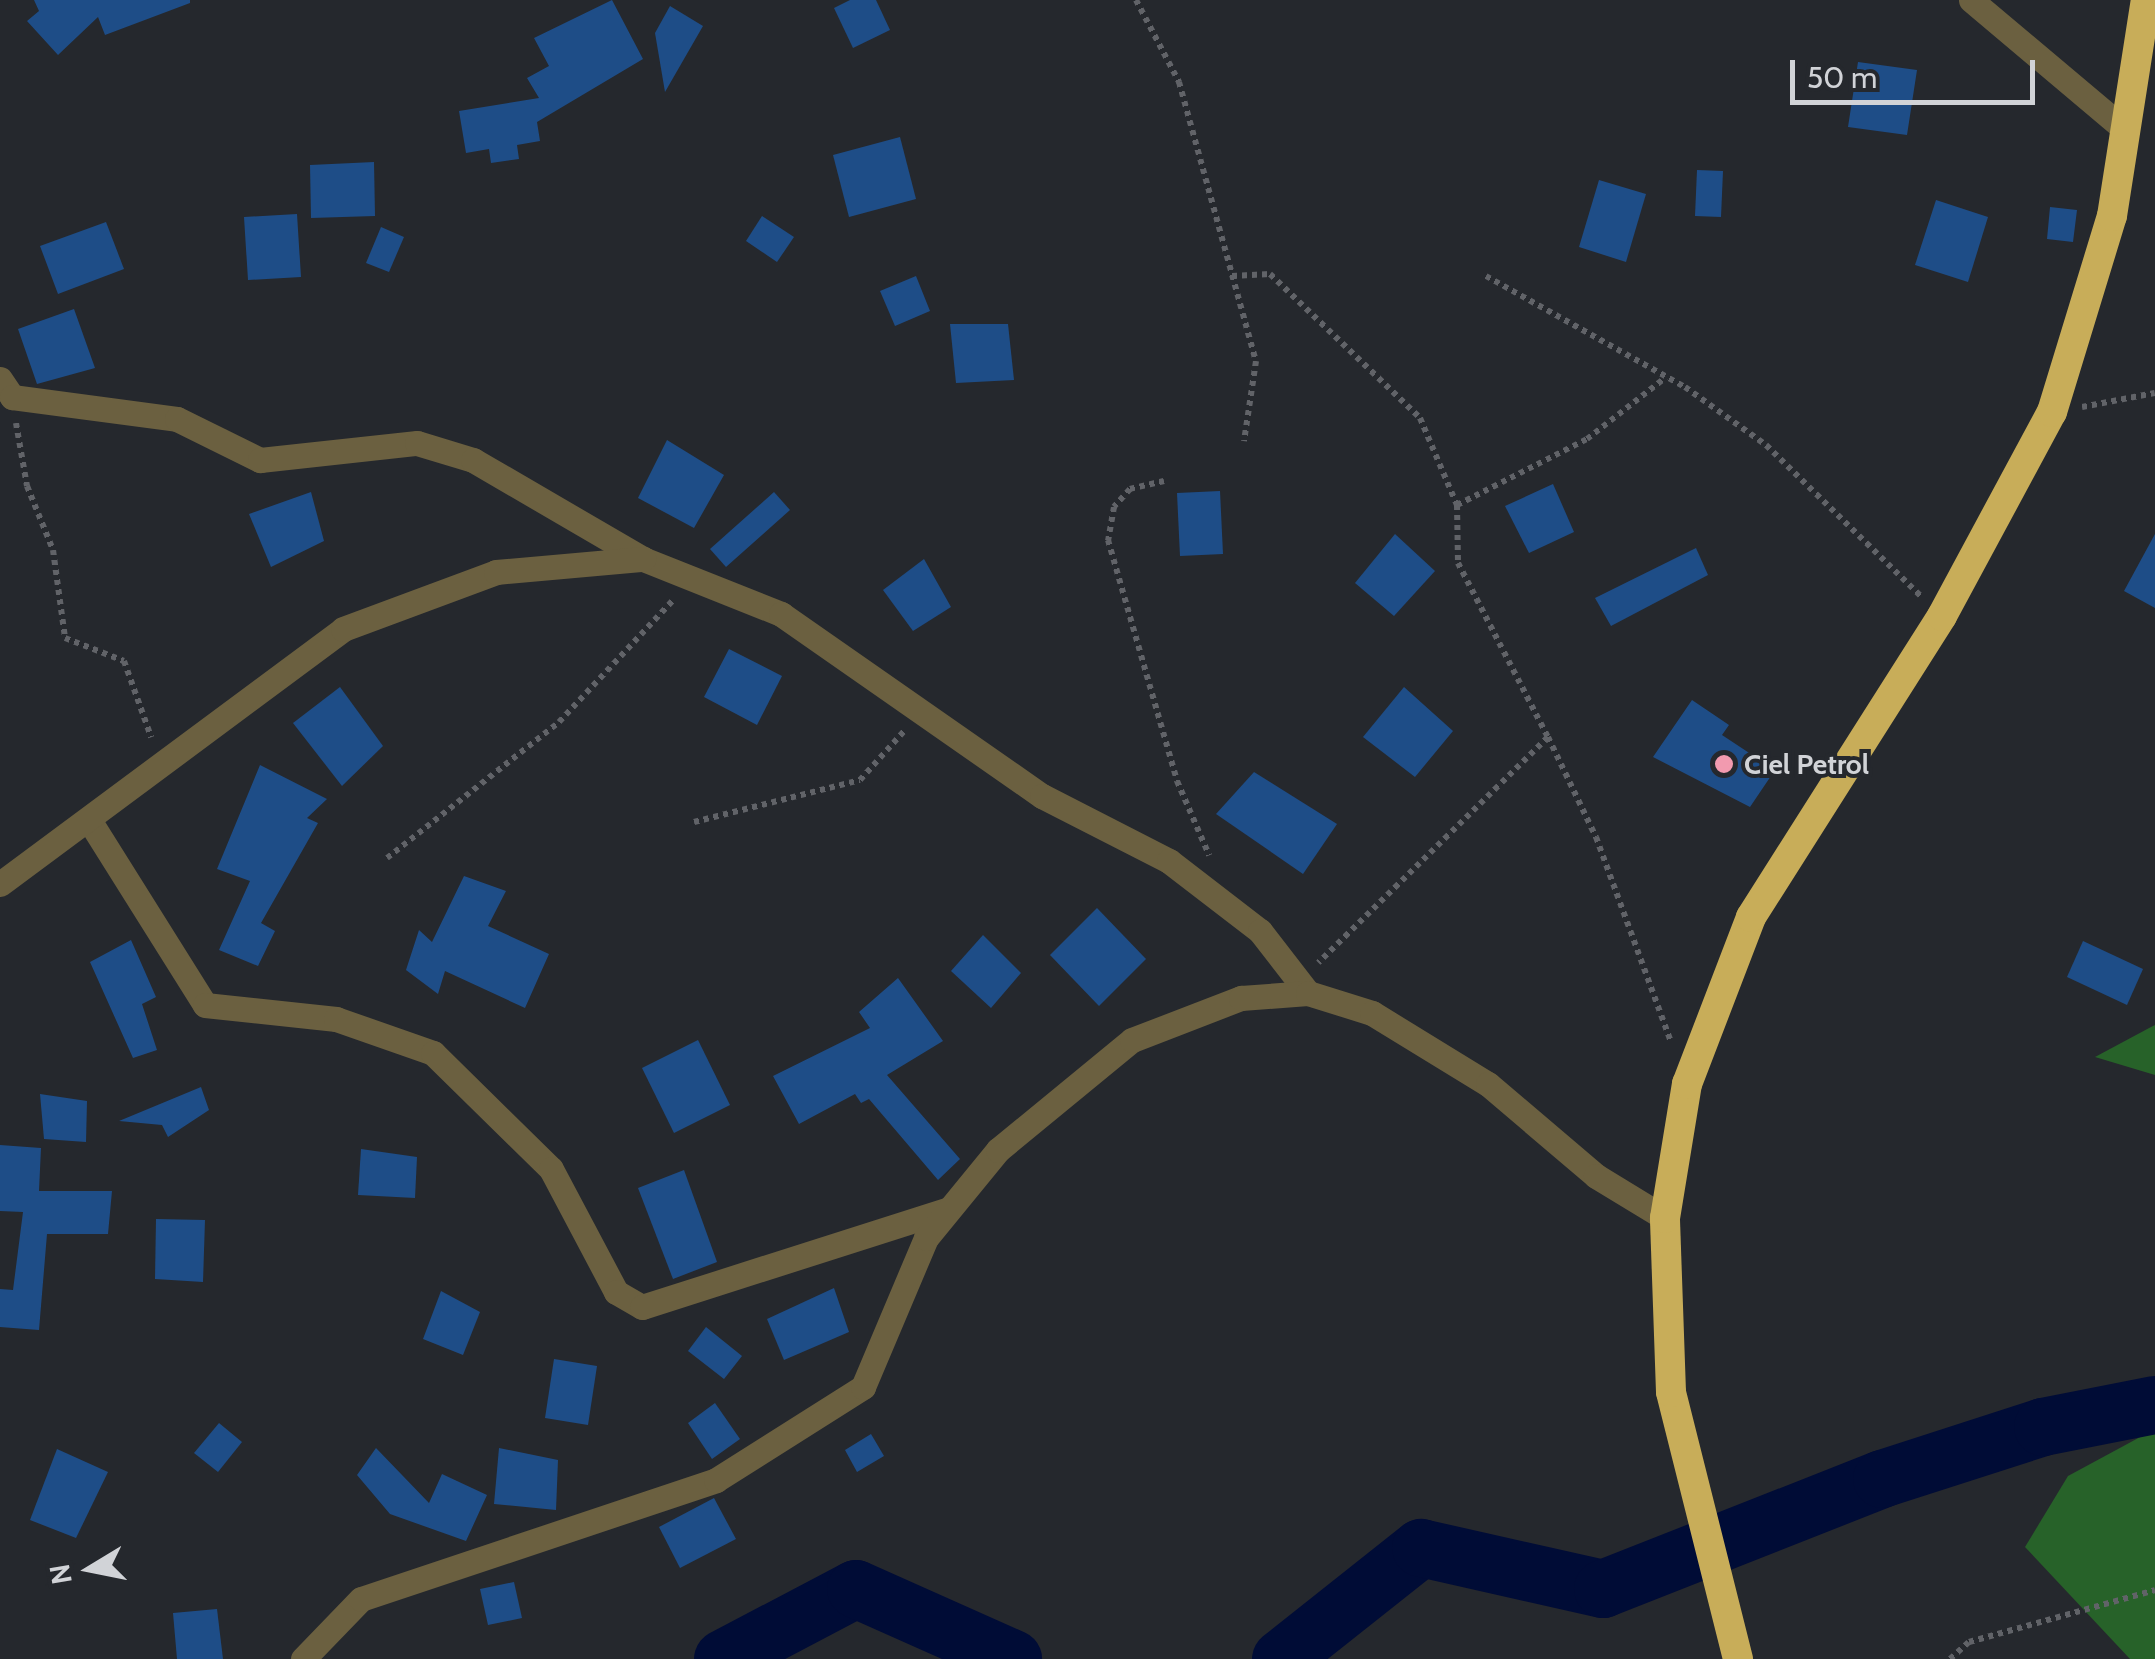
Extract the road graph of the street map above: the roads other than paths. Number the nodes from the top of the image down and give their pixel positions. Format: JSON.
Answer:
{"nodes":[{"id":1,"x":1971,"y":0,"type":"edge"},
{"id":2,"x":2146,"y":0,"type":"edge"},
{"id":3,"x":2122,"y":127,"type":"junction"},
{"id":4,"x":6,"y":388,"type":"edge"},
{"id":5,"x":643,"y":559,"type":"junction"},
{"id":6,"x":89,"y":820,"type":"junction"},
{"id":7,"x":0,"y":884,"type":"edge"},
{"id":8,"x":1304,"y":987,"type":"junction"},
{"id":9,"x":949,"y":1210,"type":"junction"},
{"id":10,"x":1665,"y":1218,"type":"junction"},
{"id":11,"x":302,"y":1659,"type":"edge"},
{"id":12,"x":1738,"y":1659,"type":"edge"}],
"edges":[{"from":1,"to":3,"type":"street"},
{"from":2,"to":3,"type":"highway"},
{"from":3,"to":10,"type":"highway"},
{"from":4,"to":5,"type":"street"},
{"from":5,"to":6,"type":"street"},
{"from":5,"to":8,"type":"street"},
{"from":6,"to":7,"type":"street"},
{"from":6,"to":9,"type":"street"},
{"from":8,"to":9,"type":"street"},
{"from":8,"to":10,"type":"street"},
{"from":9,"to":11,"type":"street"},
{"from":10,"to":12,"type":"highway"}]}
